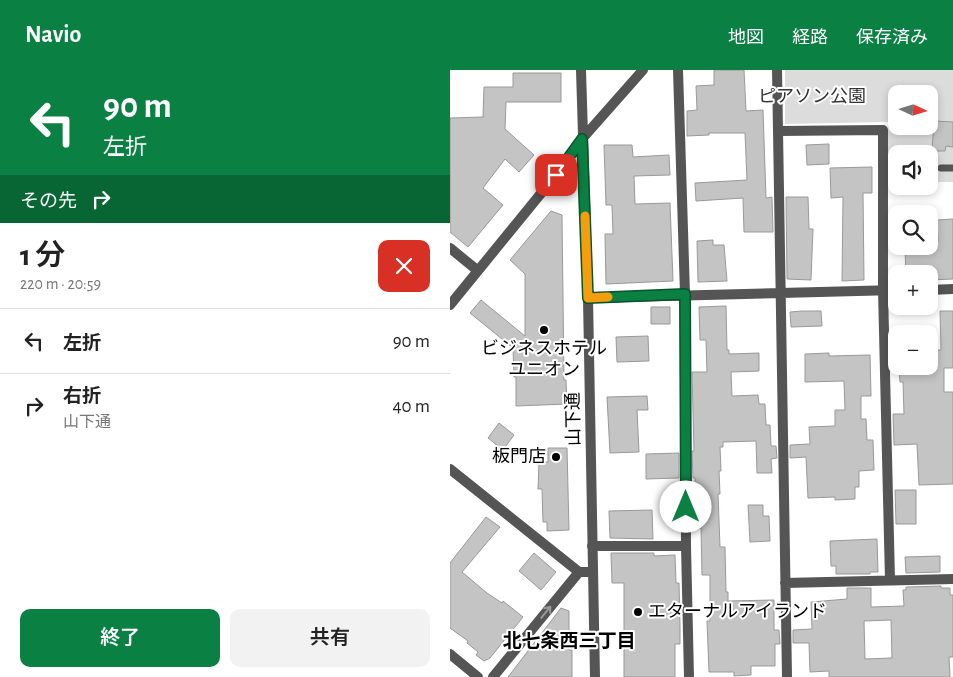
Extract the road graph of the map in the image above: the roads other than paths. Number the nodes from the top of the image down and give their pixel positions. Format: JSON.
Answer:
{"nodes":[{"id":1,"x":580,"y":70,"type":"edge"},
{"id":2,"x":643,"y":70,"type":"edge"},
{"id":3,"x":678,"y":70,"type":"edge"},
{"id":4,"x":777,"y":70,"type":"edge"},
{"id":5,"x":778,"y":131,"type":"junction"},
{"id":6,"x":582,"y":139,"type":"junction"},
{"id":7,"x":941,"y":168,"type":"dead end"},
{"id":8,"x":953,"y":168,"type":"edge"},
{"id":9,"x":450,"y":248,"type":"edge"},
{"id":10,"x":477,"y":270,"type":"junction"},
{"id":11,"x":953,"y":289,"type":"edge"},
{"id":12,"x":883,"y":290,"type":"junction"},
{"id":13,"x":888,"y":290,"type":"edge"},
{"id":14,"x":938,"y":290,"type":"edge"},
{"id":15,"x":780,"y":292,"type":"junction"},
{"id":16,"x":685,"y":294,"type":"junction"},
{"id":17,"x":588,"y":298,"type":"junction"},
{"id":18,"x":450,"y":305,"type":"edge"},
{"id":19,"x":450,"y":469,"type":"edge"},
{"id":20,"x":592,"y":546,"type":"junction"},
{"id":21,"x":686,"y":546,"type":"junction"},
{"id":22,"x":579,"y":572,"type":"junction"},
{"id":23,"x":593,"y":572,"type":"junction"},
{"id":24,"x":953,"y":579,"type":"edge"},
{"id":25,"x":890,"y":580,"type":"junction"},
{"id":26,"x":785,"y":583,"type":"junction"},
{"id":27,"x":450,"y":654,"type":"edge"},
{"id":28,"x":478,"y":677,"type":"edge"},
{"id":29,"x":493,"y":677,"type":"edge"},
{"id":30,"x":595,"y":677,"type":"edge"},
{"id":31,"x":688,"y":677,"type":"edge"},
{"id":32,"x":787,"y":677,"type":"edge"}],
"edges":[{"from":1,"to":6,"type":"street","name":"山下通"},
{"from":2,"to":6,"type":"street"},
{"from":3,"to":16,"type":"street"},
{"from":4,"to":5,"type":"street"},
{"from":5,"to":12,"type":"street"},
{"from":5,"to":15,"type":"street"},
{"from":6,"to":10,"type":"street"},
{"from":6,"to":17,"type":"street","name":"山下通"},
{"from":7,"to":8,"type":"lane"},
{"from":9,"to":10,"type":"street"},
{"from":10,"to":18,"type":"street"},
{"from":11,"to":14,"type":"street"},
{"from":12,"to":13,"type":"street"},
{"from":12,"to":15,"type":"street"},
{"from":12,"to":25,"type":"street"},
{"from":15,"to":16,"type":"street"},
{"from":15,"to":26,"type":"street"},
{"from":16,"to":17,"type":"street"},
{"from":16,"to":21,"type":"street"},
{"from":17,"to":20,"type":"street","name":"山下通"},
{"from":19,"to":22,"type":"street"},
{"from":20,"to":21,"type":"street"},
{"from":20,"to":23,"type":"street","name":"山下通"},
{"from":21,"to":31,"type":"street"},
{"from":22,"to":23,"type":"street"},
{"from":29,"to":22,"type":"street","one_way":true},
{"from":23,"to":30,"type":"street","name":"山下通"},
{"from":24,"to":25,"type":"street"},
{"from":25,"to":26,"type":"street"},
{"from":26,"to":32,"type":"street"},
{"from":27,"to":28,"type":"street"}]}
